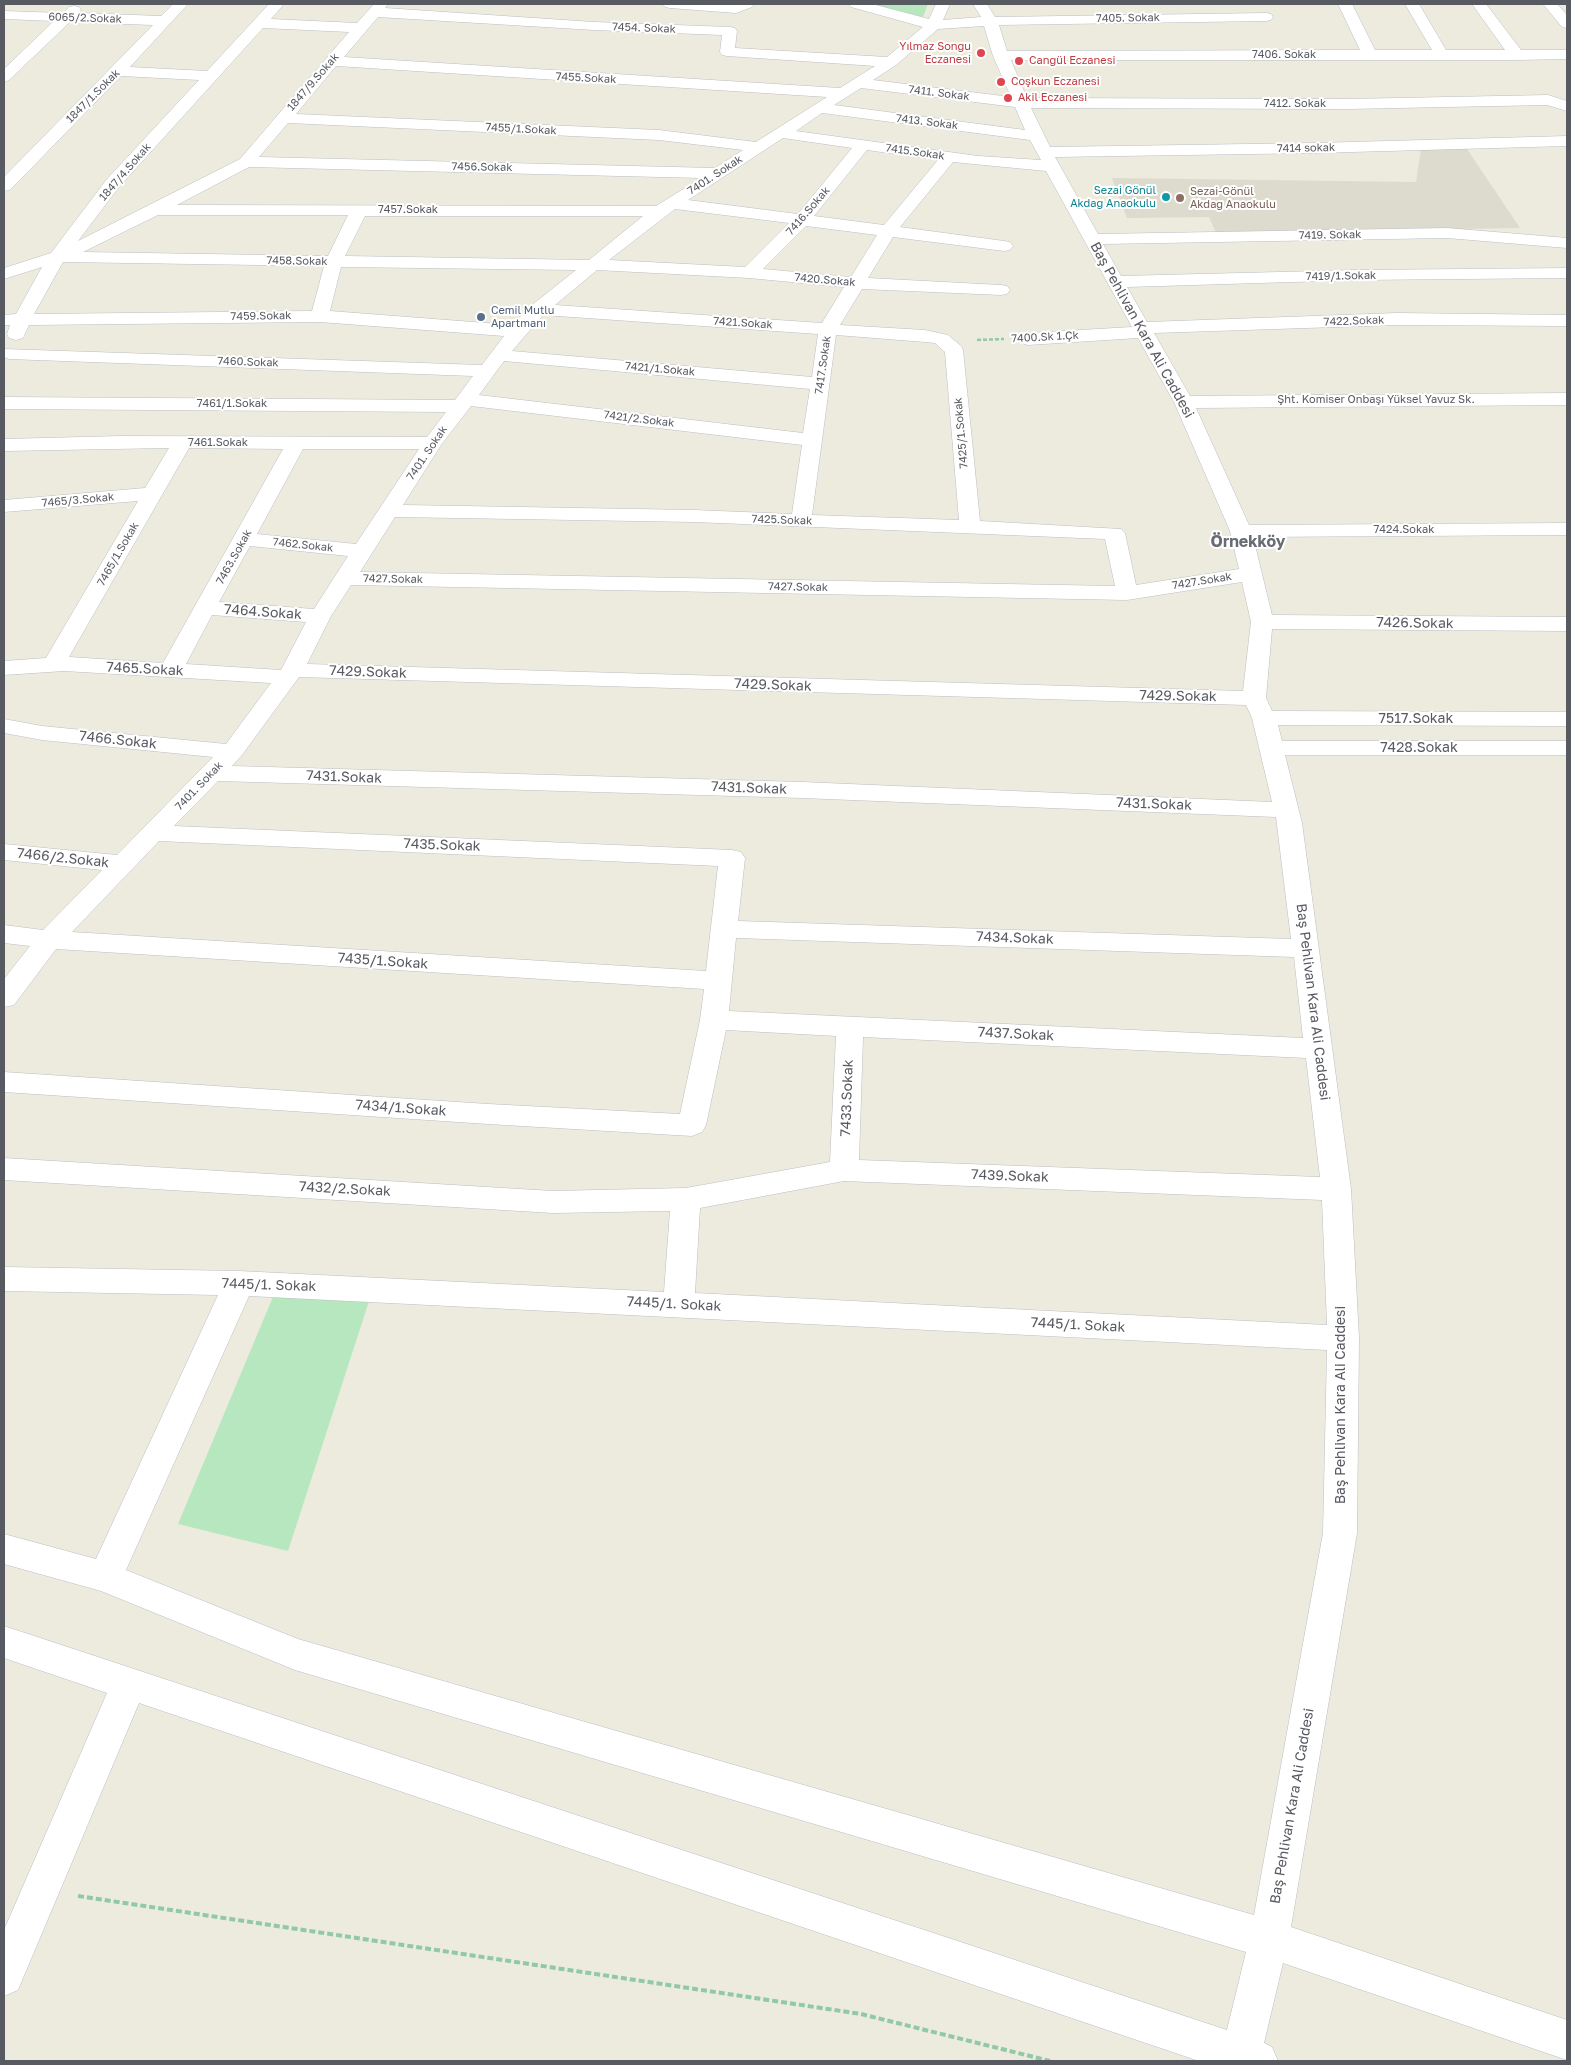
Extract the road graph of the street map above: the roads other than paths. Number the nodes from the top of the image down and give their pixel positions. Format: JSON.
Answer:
{"nodes":[{"id":1,"x":81,"y":4,"type":"edge"},
{"id":2,"x":181,"y":4,"type":"edge"},
{"id":3,"x":276,"y":4,"type":"edge"},
{"id":4,"x":488,"y":4,"type":"edge"},
{"id":5,"x":670,"y":4,"type":"edge"},
{"id":6,"x":856,"y":4,"type":"edge"},
{"id":7,"x":943,"y":4,"type":"edge"},
{"id":8,"x":1345,"y":4,"type":"edge"},
{"id":9,"x":1412,"y":4,"type":"edge"},
{"id":10,"x":1479,"y":4,"type":"edge"},
{"id":11,"x":1550,"y":4,"type":"edge"},
{"id":12,"x":741,"y":6,"type":"edge"},
{"id":13,"x":378,"y":8,"type":"edge"},
{"id":14,"x":1164,"y":10,"type":"edge"},
{"id":15,"x":1264,"y":10,"type":"edge"},
{"id":16,"x":985,"y":12,"type":"edge"},
{"id":17,"x":4,"y":15,"type":"edge"},
{"id":18,"x":66,"y":18,"type":"junction"},
{"id":19,"x":471,"y":18,"type":"junction"},
{"id":20,"x":166,"y":21,"type":"junction"},
{"id":21,"x":259,"y":23,"type":"junction"},
{"id":22,"x":1567,"y":24,"type":"edge"},
{"id":23,"x":934,"y":25,"type":"junction"},
{"id":24,"x":360,"y":28,"type":"junction"},
{"id":25,"x":730,"y":31,"type":"junction"},
{"id":26,"x":1516,"y":54,"type":"junction"},
{"id":27,"x":1567,"y":54,"type":"edge"},
{"id":28,"x":1280,"y":55,"type":"junction"},
{"id":29,"x":1370,"y":55,"type":"junction"},
{"id":30,"x":1442,"y":55,"type":"junction"},
{"id":31,"x":1000,"y":56,"type":"junction"},
{"id":32,"x":331,"y":61,"type":"junction"},
{"id":33,"x":891,"y":62,"type":"junction"},
{"id":34,"x":118,"y":71,"type":"junction"},
{"id":35,"x":211,"y":76,"type":"junction"},
{"id":36,"x":4,"y":77,"type":"edge"},
{"id":37,"x":849,"y":88,"type":"junction"},
{"id":38,"x":1022,"y":103,"type":"junction"},
{"id":39,"x":818,"y":108,"type":"junction"},
{"id":40,"x":283,"y":118,"type":"junction"},
{"id":41,"x":1564,"y":120,"type":"edge"},
{"id":42,"x":780,"y":133,"type":"junction"},
{"id":43,"x":1567,"y":141,"type":"edge"},
{"id":44,"x":864,"y":145,"type":"junction"},
{"id":45,"x":759,"y":146,"type":"junction"},
{"id":46,"x":1044,"y":151,"type":"junction"},
{"id":47,"x":949,"y":157,"type":"junction"},
{"id":48,"x":246,"y":162,"type":"junction"},
{"id":49,"x":718,"y":173,"type":"junction"},
{"id":50,"x":4,"y":186,"type":"edge"},
{"id":51,"x":666,"y":207,"type":"junction"},
{"id":52,"x":156,"y":210,"type":"junction"},
{"id":53,"x":359,"y":210,"type":"junction"},
{"id":54,"x":802,"y":220,"type":"junction"},
{"id":55,"x":998,"y":227,"type":"dead end"},
{"id":56,"x":888,"y":230,"type":"junction"},
{"id":57,"x":1092,"y":240,"type":"junction"},
{"id":58,"x":1567,"y":243,"type":"edge"},
{"id":59,"x":986,"y":244,"type":"junction"},
{"id":60,"x":1004,"y":246,"type":"dead end"},
{"id":61,"x":58,"y":257,"type":"junction"},
{"id":62,"x":334,"y":261,"type":"junction"},
{"id":63,"x":594,"y":265,"type":"junction"},
{"id":64,"x":749,"y":273,"type":"junction"},
{"id":65,"x":1567,"y":273,"type":"edge"},
{"id":66,"x":4,"y":274,"type":"edge"},
{"id":67,"x":1115,"y":282,"type":"junction"},
{"id":68,"x":854,"y":283,"type":"junction"},
{"id":69,"x":1001,"y":290,"type":"dead end"},
{"id":70,"x":538,"y":309,"type":"junction"},
{"id":71,"x":320,"y":316,"type":"junction"},
{"id":72,"x":13,"y":320,"type":"edge"},
{"id":73,"x":1567,"y":320,"type":"edge"},
{"id":74,"x":828,"y":329,"type":"junction"},
{"id":75,"x":1143,"y":330,"type":"junction"},
{"id":76,"x":517,"y":331,"type":"junction"},
{"id":77,"x":1028,"y":338,"type":"road end"},
{"id":78,"x":946,"y":342,"type":"joint"},
{"id":79,"x":6,"y":358,"type":"edge"},
{"id":80,"x":493,"y":363,"type":"junction"},
{"id":81,"x":820,"y":384,"type":"junction"},
{"id":82,"x":1567,"y":399,"type":"edge"},
{"id":83,"x":463,"y":402,"type":"junction"},
{"id":84,"x":1184,"y":402,"type":"junction"},
{"id":85,"x":4,"y":403,"type":"edge"},
{"id":86,"x":248,"y":423,"type":"junction"},
{"id":87,"x":812,"y":440,"type":"junction"},
{"id":88,"x":182,"y":443,"type":"junction"},
{"id":89,"x":296,"y":443,"type":"junction"},
{"id":90,"x":433,"y":443,"type":"junction"},
{"id":91,"x":4,"y":446,"type":"edge"},
{"id":92,"x":153,"y":494,"type":"junction"},
{"id":93,"x":4,"y":506,"type":"edge"},
{"id":94,"x":388,"y":511,"type":"junction"},
{"id":95,"x":801,"y":521,"type":"junction"},
{"id":96,"x":970,"y":528,"type":"junction"},
{"id":97,"x":1567,"y":529,"type":"edge"},
{"id":98,"x":1240,"y":531,"type":"junction"},
{"id":99,"x":244,"y":539,"type":"junction"},
{"id":100,"x":362,"y":551,"type":"junction"},
{"id":101,"x":1251,"y":574,"type":"junction"},
{"id":102,"x":345,"y":578,"type":"junction"},
{"id":103,"x":1127,"y":593,"type":"junction"},
{"id":104,"x":205,"y":608,"type":"junction"},
{"id":105,"x":320,"y":616,"type":"junction"},
{"id":106,"x":1262,"y":622,"type":"junction"},
{"id":107,"x":1567,"y":624,"type":"edge"},
{"id":108,"x":54,"y":664,"type":"junction"},
{"id":109,"x":4,"y":668,"type":"edge"},
{"id":110,"x":171,"y":670,"type":"junction"},
{"id":111,"x":290,"y":674,"type":"junction"},
{"id":112,"x":1259,"y":708,"type":"junction"},
{"id":113,"x":1567,"y":720,"type":"edge"},
{"id":114,"x":6,"y":730,"type":"edge"},
{"id":115,"x":1272,"y":748,"type":"junction"},
{"id":116,"x":1567,"y":748,"type":"edge"},
{"id":117,"x":232,"y":752,"type":"junction"},
{"id":118,"x":211,"y":773,"type":"junction"},
{"id":119,"x":1287,"y":810,"type":"junction"},
{"id":120,"x":152,"y":833,"type":"junction"},
{"id":121,"x":4,"y":852,"type":"edge"},
{"id":122,"x":123,"y":864,"type":"junction"},
{"id":123,"x":724,"y":929,"type":"junction"},
{"id":124,"x":4,"y":934,"type":"edge"},
{"id":125,"x":49,"y":940,"type":"junction"},
{"id":126,"x":1306,"y":948,"type":"junction"},
{"id":127,"x":718,"y":982,"type":"junction"},
{"id":128,"x":4,"y":998,"type":"edge"},
{"id":129,"x":714,"y":1020,"type":"junction"},
{"id":130,"x":850,"y":1026,"type":"junction"},
{"id":131,"x":1318,"y":1048,"type":"junction"},
{"id":132,"x":4,"y":1082,"type":"edge"},
{"id":133,"x":4,"y":1169,"type":"edge"},
{"id":134,"x":844,"y":1170,"type":"junction"},
{"id":135,"x":1336,"y":1190,"type":"junction"},
{"id":136,"x":686,"y":1200,"type":"junction"},
{"id":137,"x":4,"y":1278,"type":"edge"},
{"id":138,"x":239,"y":1284,"type":"junction"},
{"id":139,"x":679,"y":1304,"type":"junction"},
{"id":140,"x":1343,"y":1338,"type":"junction"},
{"id":141,"x":4,"y":1549,"type":"edge"},
{"id":142,"x":104,"y":1578,"type":"junction"},
{"id":143,"x":4,"y":1642,"type":"edge"},
{"id":144,"x":130,"y":1684,"type":"junction"},
{"id":145,"x":1269,"y":1939,"type":"junction"},
{"id":146,"x":4,"y":1976,"type":"edge"},
{"id":147,"x":1567,"y":2040,"type":"edge"},
{"id":148,"x":1247,"y":2060,"type":"edge"}],
"edges":[{"from":1,"to":18,"type":"street"},
{"from":2,"to":20,"type":"street","name":"1847/1.Sokak"},
{"from":3,"to":21,"type":"street","name":"1847/4.Sokak"},
{"from":4,"to":19,"type":"street"},
{"from":5,"to":12,"type":"street"},
{"from":6,"to":23,"type":"street","name":"7405. Sokak"},
{"from":7,"to":23,"type":"street","name":"7401. Sokak"},
{"from":8,"to":29,"type":"street"},
{"from":9,"to":30,"type":"street"},
{"from":10,"to":26,"type":"street"},
{"from":11,"to":22,"type":"street"},
{"from":12,"to":25,"type":"street"},
{"from":13,"to":19,"type":"street","name":"7454. Sokak"},
{"from":13,"to":24,"type":"street","name":"1847/9.Sokak"},
{"from":14,"to":15,"type":"street","name":"7405. Sokak"},
{"from":14,"to":16,"type":"street","name":"7405. Sokak"},
{"from":15,"to":28,"type":"street"},
{"from":16,"to":23,"type":"street","name":"7405. Sokak"},
{"from":16,"to":31,"type":"street","name":"Baş Pehlivan Kara Ali Caddesi"},
{"from":17,"to":18,"type":"street","name":"6065/2.Sokak"},
{"from":18,"to":20,"type":"street","name":"6065/2.Sokak"},
{"from":18,"to":36,"type":"street"},
{"from":19,"to":25,"type":"street","name":"7454. Sokak"},
{"from":20,"to":34,"type":"street","name":"1847/1.Sokak"},
{"from":21,"to":24,"type":"street"},
{"from":21,"to":35,"type":"street","name":"1847/4.Sokak"},
{"from":23,"to":33,"type":"street","name":"7401. Sokak"},
{"from":24,"to":32,"type":"street","name":"1847/9.Sokak"},
{"from":25,"to":33,"type":"street"},
{"from":26,"to":27,"type":"street","name":"7406. Sokak"},
{"from":26,"to":30,"type":"street","name":"7406. Sokak"},
{"from":28,"to":29,"type":"street","name":"7406. Sokak"},
{"from":28,"to":31,"type":"street","name":"7406. Sokak"},
{"from":29,"to":30,"type":"street","name":"7406. Sokak"},
{"from":31,"to":38,"type":"street","name":"Baş Pehlivan Kara Ali Caddesi"},
{"from":32,"to":37,"type":"street","name":"7455.Sokak"},
{"from":32,"to":40,"type":"street","name":"1847/9.Sokak"},
{"from":33,"to":37,"type":"street","name":"7401. Sokak"},
{"from":34,"to":35,"type":"street"},
{"from":34,"to":50,"type":"street","name":"1847/1.Sokak"},
{"from":35,"to":61,"type":"street","name":"1847/4.Sokak"},
{"from":37,"to":38,"type":"street","name":"7411. Sokak"},
{"from":37,"to":39,"type":"street","name":"7401. Sokak"},
{"from":38,"to":41,"type":"street","name":"7412. Sokak"},
{"from":38,"to":46,"type":"street","name":"Baş Pehlivan Kara Ali Caddesi"},
{"from":39,"to":42,"type":"street","name":"7401. Sokak"},
{"from":39,"to":46,"type":"street","name":"7413. Sokak"},
{"from":40,"to":45,"type":"street","name":"7455/1.Sokak"},
{"from":40,"to":48,"type":"street","name":"1847/9.Sokak"},
{"from":42,"to":44,"type":"street","name":"7415.Sokak"},
{"from":42,"to":45,"type":"street","name":"7401. Sokak"},
{"from":43,"to":46,"type":"street","name":"7414 sokak"},
{"from":44,"to":47,"type":"street","name":"7415.Sokak"},
{"from":44,"to":54,"type":"street","name":"7416.Sokak"},
{"from":45,"to":49,"type":"street","name":"7401. Sokak"},
{"from":46,"to":47,"type":"street","name":"7415.Sokak"},
{"from":46,"to":57,"type":"street","name":"Baş Pehlivan Kara Ali Caddesi"},
{"from":47,"to":56,"type":"street","name":"7417.Sokak"},
{"from":48,"to":49,"type":"street","name":"7456.Sokak"},
{"from":48,"to":52,"type":"street"},
{"from":49,"to":51,"type":"street","name":"7401. Sokak"},
{"from":51,"to":53,"type":"street","name":"7457.Sokak"},
{"from":51,"to":54,"type":"street","name":"7457.Sokak"},
{"from":51,"to":63,"type":"street","name":"7401. Sokak"},
{"from":52,"to":53,"type":"street","name":"7457.Sokak"},
{"from":52,"to":61,"type":"street"},
{"from":53,"to":62,"type":"street"},
{"from":54,"to":56,"type":"street","name":"7457.Sokak"},
{"from":54,"to":64,"type":"street","name":"7416.Sokak"},
{"from":55,"to":59,"type":"street"},
{"from":56,"to":59,"type":"street","name":"7457.Sokak"},
{"from":56,"to":68,"type":"street","name":"7417.Sokak"},
{"from":57,"to":58,"type":"street","name":"7419. Sokak"},
{"from":57,"to":67,"type":"street","name":"Baş Pehlivan Kara Ali Caddesi"},
{"from":59,"to":60,"type":"street","name":"7457.Sokak"},
{"from":61,"to":62,"type":"street","name":"7458.Sokak"},
{"from":61,"to":66,"type":"street","name":"7458.Sokak"},
{"from":61,"to":72,"type":"street","name":"1847/4.Sokak"},
{"from":62,"to":63,"type":"street","name":"7458.Sokak"},
{"from":62,"to":71,"type":"street"},
{"from":63,"to":64,"type":"street","name":"7420.Sokak"},
{"from":63,"to":70,"type":"street","name":"7401. Sokak"},
{"from":64,"to":68,"type":"street","name":"7420.Sokak"},
{"from":65,"to":67,"type":"street","name":"7419/1.Sokak"},
{"from":67,"to":75,"type":"street","name":"Baş Pehlivan Kara Ali Caddesi"},
{"from":68,"to":69,"type":"street","name":"7420.Sokak"},
{"from":68,"to":74,"type":"street","name":"7417.Sokak"},
{"from":70,"to":74,"type":"street","name":"7421.Sokak"},
{"from":70,"to":76,"type":"street","name":"7401. Sokak"},
{"from":71,"to":72,"type":"street","name":"7459.Sokak"},
{"from":71,"to":76,"type":"street","name":"7459.Sokak"},
{"from":72,"to":79,"type":"street","name":"1847/4.Sokak"},
{"from":73,"to":75,"type":"street","name":"7422.Sokak"},
{"from":74,"to":78,"type":"street","name":"7421.Sokak"},
{"from":74,"to":81,"type":"street","name":"7417.Sokak"},
{"from":75,"to":77,"type":"street","name":"7400.Sk 1.Çk"},
{"from":75,"to":84,"type":"street","name":"Baş Pehlivan Kara Ali Caddesi"},
{"from":76,"to":80,"type":"street","name":"7401. Sokak"},
{"from":78,"to":96,"type":"street","name":"7425/1.Sokak"},
{"from":79,"to":80,"type":"street","name":"7460.Sokak"},
{"from":80,"to":81,"type":"street","name":"7421/1.Sokak"},
{"from":80,"to":83,"type":"street","name":"7401. Sokak"},
{"from":81,"to":87,"type":"street","name":"7417.Sokak"},
{"from":82,"to":84,"type":"street","name":"Şht. Komiser Onbaşı Yüksel Yavuz Sk."},
{"from":83,"to":86,"type":"street","name":"7461/1.Sokak"},
{"from":83,"to":87,"type":"street","name":"7421/2.Sokak"},
{"from":83,"to":90,"type":"street","name":"7401. Sokak"},
{"from":84,"to":98,"type":"street","name":"Baş Pehlivan Kara Ali Caddesi"},
{"from":85,"to":86,"type":"street","name":"7461/1.Sokak"},
{"from":86,"to":88,"type":"street","name":"7461.Sokak"},
{"from":86,"to":89,"type":"street","name":"7461.Sokak"},
{"from":87,"to":95,"type":"street","name":"7417.Sokak"},
{"from":88,"to":91,"type":"street","name":"7461.Sokak"},
{"from":88,"to":92,"type":"street","name":"7465/1.Sokak"},
{"from":89,"to":90,"type":"street","name":"7461.Sokak"},
{"from":89,"to":99,"type":"street","name":"7463.Sokak"},
{"from":90,"to":94,"type":"street","name":"7401. Sokak"},
{"from":92,"to":93,"type":"street","name":"7465/3.Sokak"},
{"from":92,"to":108,"type":"street","name":"7465/1.Sokak"},
{"from":94,"to":95,"type":"street","name":"7425.Sokak"},
{"from":94,"to":100,"type":"street","name":"7401. Sokak"},
{"from":95,"to":96,"type":"street","name":"7425.Sokak"},
{"from":96,"to":103,"type":"street","name":"7425.Sokak"},
{"from":97,"to":98,"type":"street","name":"7424.Sokak"},
{"from":98,"to":101,"type":"street","name":"Baş Pehlivan Kara Ali Caddesi"},
{"from":99,"to":100,"type":"street","name":"7462.Sokak"},
{"from":99,"to":104,"type":"street","name":"7463.Sokak"},
{"from":100,"to":102,"type":"street","name":"7401. Sokak"},
{"from":101,"to":103,"type":"street","name":"7427.Sokak"},
{"from":101,"to":106,"type":"street","name":"Baş Pehlivan Kara Ali Caddesi"},
{"from":102,"to":103,"type":"street","name":"7427.Sokak"},
{"from":102,"to":105,"type":"street","name":"7401. Sokak"},
{"from":104,"to":105,"type":"street","name":"7464.Sokak"},
{"from":104,"to":110,"type":"street","name":"7463.Sokak"},
{"from":105,"to":111,"type":"street","name":"7401. Sokak"},
{"from":106,"to":107,"type":"street","name":"7426.Sokak"},
{"from":106,"to":112,"type":"street","name":"Baş Pehlivan Kara Ali Caddesi"},
{"from":108,"to":109,"type":"street","name":"7465.Sokak"},
{"from":108,"to":110,"type":"street","name":"7465.Sokak"},
{"from":110,"to":111,"type":"street","name":"7465.Sokak"},
{"from":111,"to":112,"type":"street","name":"7429.Sokak"},
{"from":111,"to":117,"type":"street","name":"7401. Sokak"},
{"from":112,"to":113,"type":"street","name":"7517.Sokak"},
{"from":112,"to":115,"type":"street","name":"Baş Pehlivan Kara Ali Caddesi"},
{"from":114,"to":117,"type":"street","name":"7466.Sokak"},
{"from":115,"to":116,"type":"street","name":"7428.Sokak"},
{"from":115,"to":119,"type":"street","name":"Baş Pehlivan Kara Ali Caddesi"},
{"from":117,"to":118,"type":"street","name":"7401. Sokak"},
{"from":118,"to":119,"type":"street","name":"7431.Sokak"},
{"from":118,"to":120,"type":"street","name":"7401. Sokak"},
{"from":119,"to":126,"type":"street","name":"Baş Pehlivan Kara Ali Caddesi"},
{"from":120,"to":122,"type":"street","name":"7401. Sokak"},
{"from":120,"to":123,"type":"street","name":"7435.Sokak"},
{"from":121,"to":122,"type":"street","name":"7466/2.Sokak"},
{"from":122,"to":125,"type":"street","name":"7401. Sokak"},
{"from":123,"to":126,"type":"street","name":"7434.Sokak"},
{"from":123,"to":127,"type":"street"},
{"from":124,"to":125,"type":"street","name":"7435/1.Sokak"},
{"from":125,"to":127,"type":"street","name":"7435/1.Sokak"},
{"from":125,"to":128,"type":"street","name":"7401. Sokak"},
{"from":126,"to":131,"type":"street","name":"Baş Pehlivan Kara Ali Caddesi"},
{"from":127,"to":129,"type":"street"},
{"from":129,"to":130,"type":"street","name":"7437.Sokak"},
{"from":129,"to":132,"type":"street","name":"7434/1.Sokak"},
{"from":130,"to":131,"type":"street","name":"7437.Sokak"},
{"from":130,"to":134,"type":"street","name":"7433.Sokak"},
{"from":131,"to":135,"type":"street","name":"Baş Pehlivan Kara Ali Caddesi"},
{"from":133,"to":136,"type":"street","name":"7432/2.Sokak"},
{"from":134,"to":135,"type":"street","name":"7439.Sokak"},
{"from":134,"to":136,"type":"street","name":"7439.Sokak"},
{"from":135,"to":140,"type":"street","name":"Baş Pehlivan Kara Ali Caddesi"},
{"from":136,"to":139,"type":"street"},
{"from":137,"to":138,"type":"street","name":"7445/1. Sokak"},
{"from":138,"to":139,"type":"street","name":"7445/1. Sokak"},
{"from":138,"to":142,"type":"street"},
{"from":139,"to":140,"type":"street","name":"7445/1. Sokak"},
{"from":140,"to":145,"type":"street","name":"Baş Pehlivan Kara Ali Caddesi"},
{"from":141,"to":142,"type":"street"},
{"from":142,"to":145,"type":"street"},
{"from":143,"to":144,"type":"street"},
{"from":144,"to":146,"type":"street"},
{"from":144,"to":148,"type":"street"},
{"from":145,"to":147,"type":"street"},
{"from":145,"to":148,"type":"street","name":"Baş Pehlivan Kara Ali Caddesi"}]}
